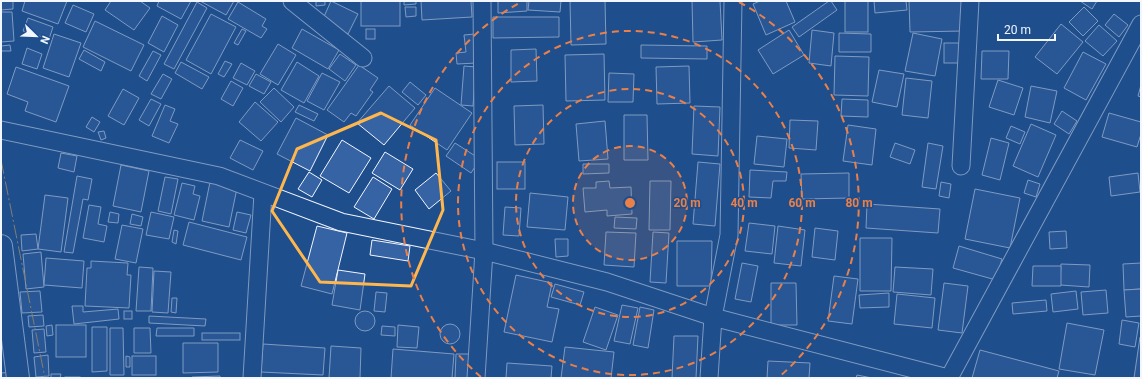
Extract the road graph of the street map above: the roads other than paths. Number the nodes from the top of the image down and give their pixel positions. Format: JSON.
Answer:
{"nodes":[{"id":1,"x":292,"y":1,"type":"edge"},
{"id":2,"x":482,"y":1,"type":"edge"},
{"id":3,"x":733,"y":1,"type":"edge"},
{"id":4,"x":970,"y":1,"type":"edge"},
{"id":5,"x":1141,"y":24,"type":"edge"},
{"id":6,"x":363,"y":58,"type":"dead end"},
{"id":7,"x":1,"y":130,"type":"edge"},
{"id":8,"x":961,"y":166,"type":"dead end"},
{"id":9,"x":263,"y":193,"type":"junction"},
{"id":10,"x":1,"y":246,"type":"edge"},
{"id":11,"x":484,"y":251,"type":"junction"},
{"id":12,"x":713,"y":318,"type":"junction"},
{"id":13,"x":18,"y":378,"type":"edge"},
{"id":14,"x":252,"y":378,"type":"edge"},
{"id":15,"x":476,"y":378,"type":"edge"},
{"id":16,"x":708,"y":378,"type":"edge"},
{"id":17,"x":948,"y":378,"type":"edge"}],
"edges":[{"from":1,"to":6,"type":"street"},
{"from":2,"to":11,"type":"street"},
{"from":3,"to":12,"type":"street"},
{"from":4,"to":8,"type":"street"},
{"from":5,"to":17,"type":"street"},
{"from":7,"to":9,"type":"street"},
{"from":9,"to":11,"type":"street"},
{"from":9,"to":14,"type":"street"},
{"from":10,"to":13,"type":"street"},
{"from":11,"to":12,"type":"street"},
{"from":11,"to":15,"type":"street"},
{"from":12,"to":16,"type":"street"},
{"from":12,"to":17,"type":"street"}]}
